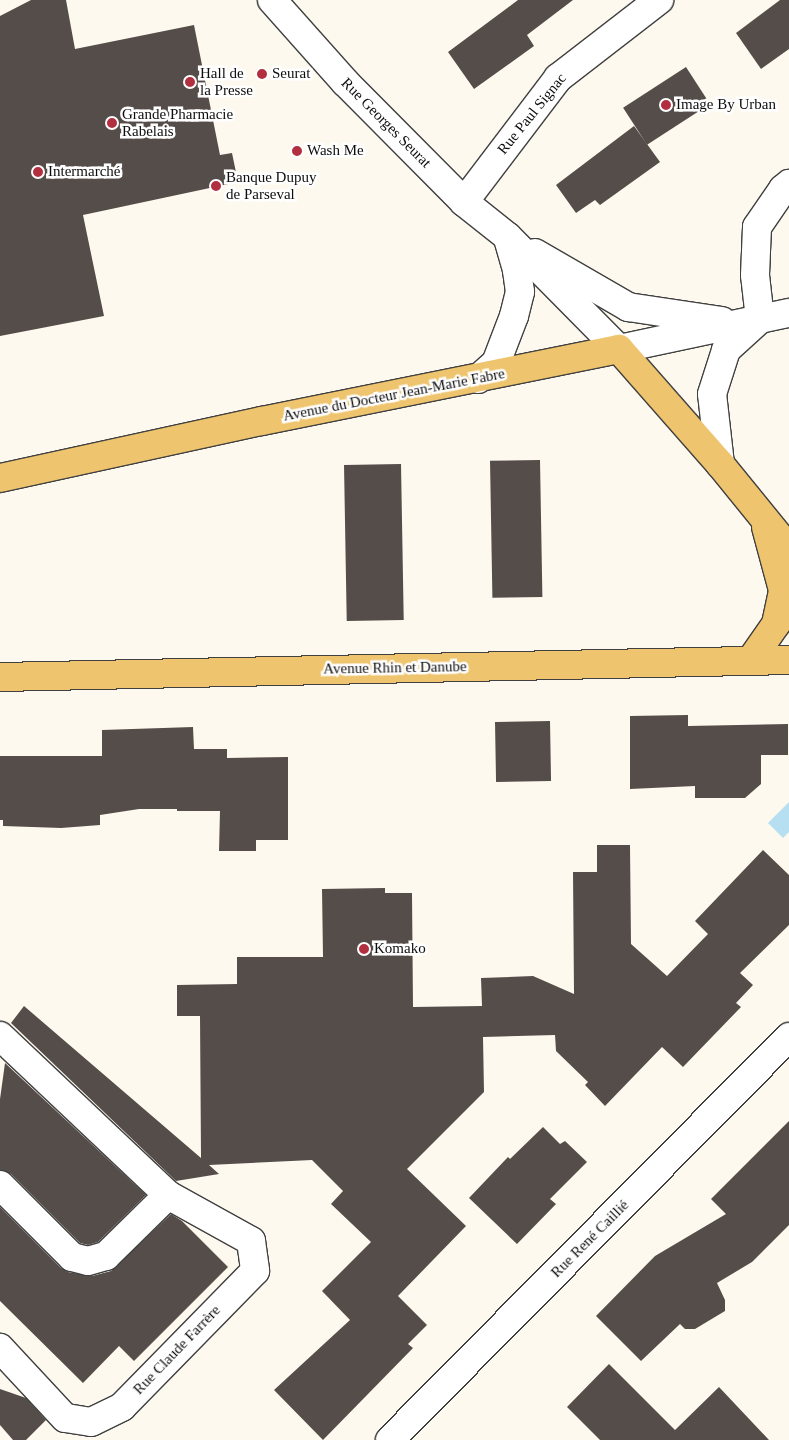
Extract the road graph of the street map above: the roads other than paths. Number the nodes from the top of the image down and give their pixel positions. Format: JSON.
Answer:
{"nodes":[{"id":1,"x":272,"y":0,"type":"edge"},
{"id":2,"x":659,"y":0,"type":"edge"},
{"id":3,"x":789,"y":184,"type":"edge"},
{"id":4,"x":464,"y":202,"type":"junction"},
{"id":5,"x":508,"y":237,"type":"junction"},
{"id":6,"x":789,"y":313,"type":"edge"},
{"id":7,"x":749,"y":321,"type":"junction"},
{"id":8,"x":619,"y":349,"type":"junction"},
{"id":9,"x":478,"y":379,"type":"junction"},
{"id":10,"x":720,"y":464,"type":"junction"},
{"id":11,"x":0,"y":478,"type":"edge"},
{"id":12,"x":763,"y":515,"type":"junction"},
{"id":13,"x":789,"y":549,"type":"edge"},
{"id":14,"x":751,"y":660,"type":"junction"},
{"id":15,"x":789,"y":660,"type":"edge"},
{"id":16,"x":0,"y":677,"type":"edge"},
{"id":17,"x":0,"y":1036,"type":"edge"},
{"id":18,"x":789,"y":1037,"type":"edge"},
{"id":19,"x":0,"y":1185,"type":"edge"},
{"id":20,"x":168,"y":1195,"type":"junction"},
{"id":21,"x":0,"y":1348,"type":"edge"},
{"id":22,"x":390,"y":1440,"type":"edge"}],
"edges":[{"from":1,"to":4,"type":"street","name":"Rue Georges Seurat"},
{"from":2,"to":4,"type":"street","name":"Rue Paul Signac"},
{"from":3,"to":7,"type":"street"},
{"from":4,"to":5,"type":"street","name":"Rue Georges Seurat"},
{"from":5,"to":7,"type":"street","name":"Rue Georges Seurat"},
{"from":5,"to":8,"type":"street","name":"Rue Georges Seurat"},
{"from":5,"to":9,"type":"street"},
{"from":6,"to":7,"type":"street","name":"Avenue du Docteur Jean-Marie Fabre"},
{"from":7,"to":8,"type":"street","name":"Avenue du Docteur Jean-Marie Fabre"},
{"from":7,"to":10,"type":"street"},
{"from":8,"to":9,"type":"main road","name":"Avenue du Docteur Jean-Marie Fabre"},
{"from":8,"to":10,"type":"main road","name":"Rue Georges Seurat"},
{"from":9,"to":11,"type":"main road","name":"Avenue du Docteur Jean-Marie Fabre"},
{"from":10,"to":12,"type":"main road","name":"Rue Georges Seurat"},
{"from":12,"to":13,"type":"main road","name":"Rue Georges Seurat"},
{"from":12,"to":14,"type":"main road","name":"Rue Georges Seurat"},
{"from":14,"to":15,"type":"main road","name":"Avenue Rhin et Danube"},
{"from":14,"to":16,"type":"main road","name":"Avenue Rhin et Danube"},
{"from":17,"to":20,"type":"street","name":"Rue Claude Farrère"},
{"from":18,"to":22,"type":"street","name":"Rue René Caillié"},
{"from":19,"to":20,"type":"street"},
{"from":20,"to":21,"type":"street","name":"Rue Claude Farrère"}]}
